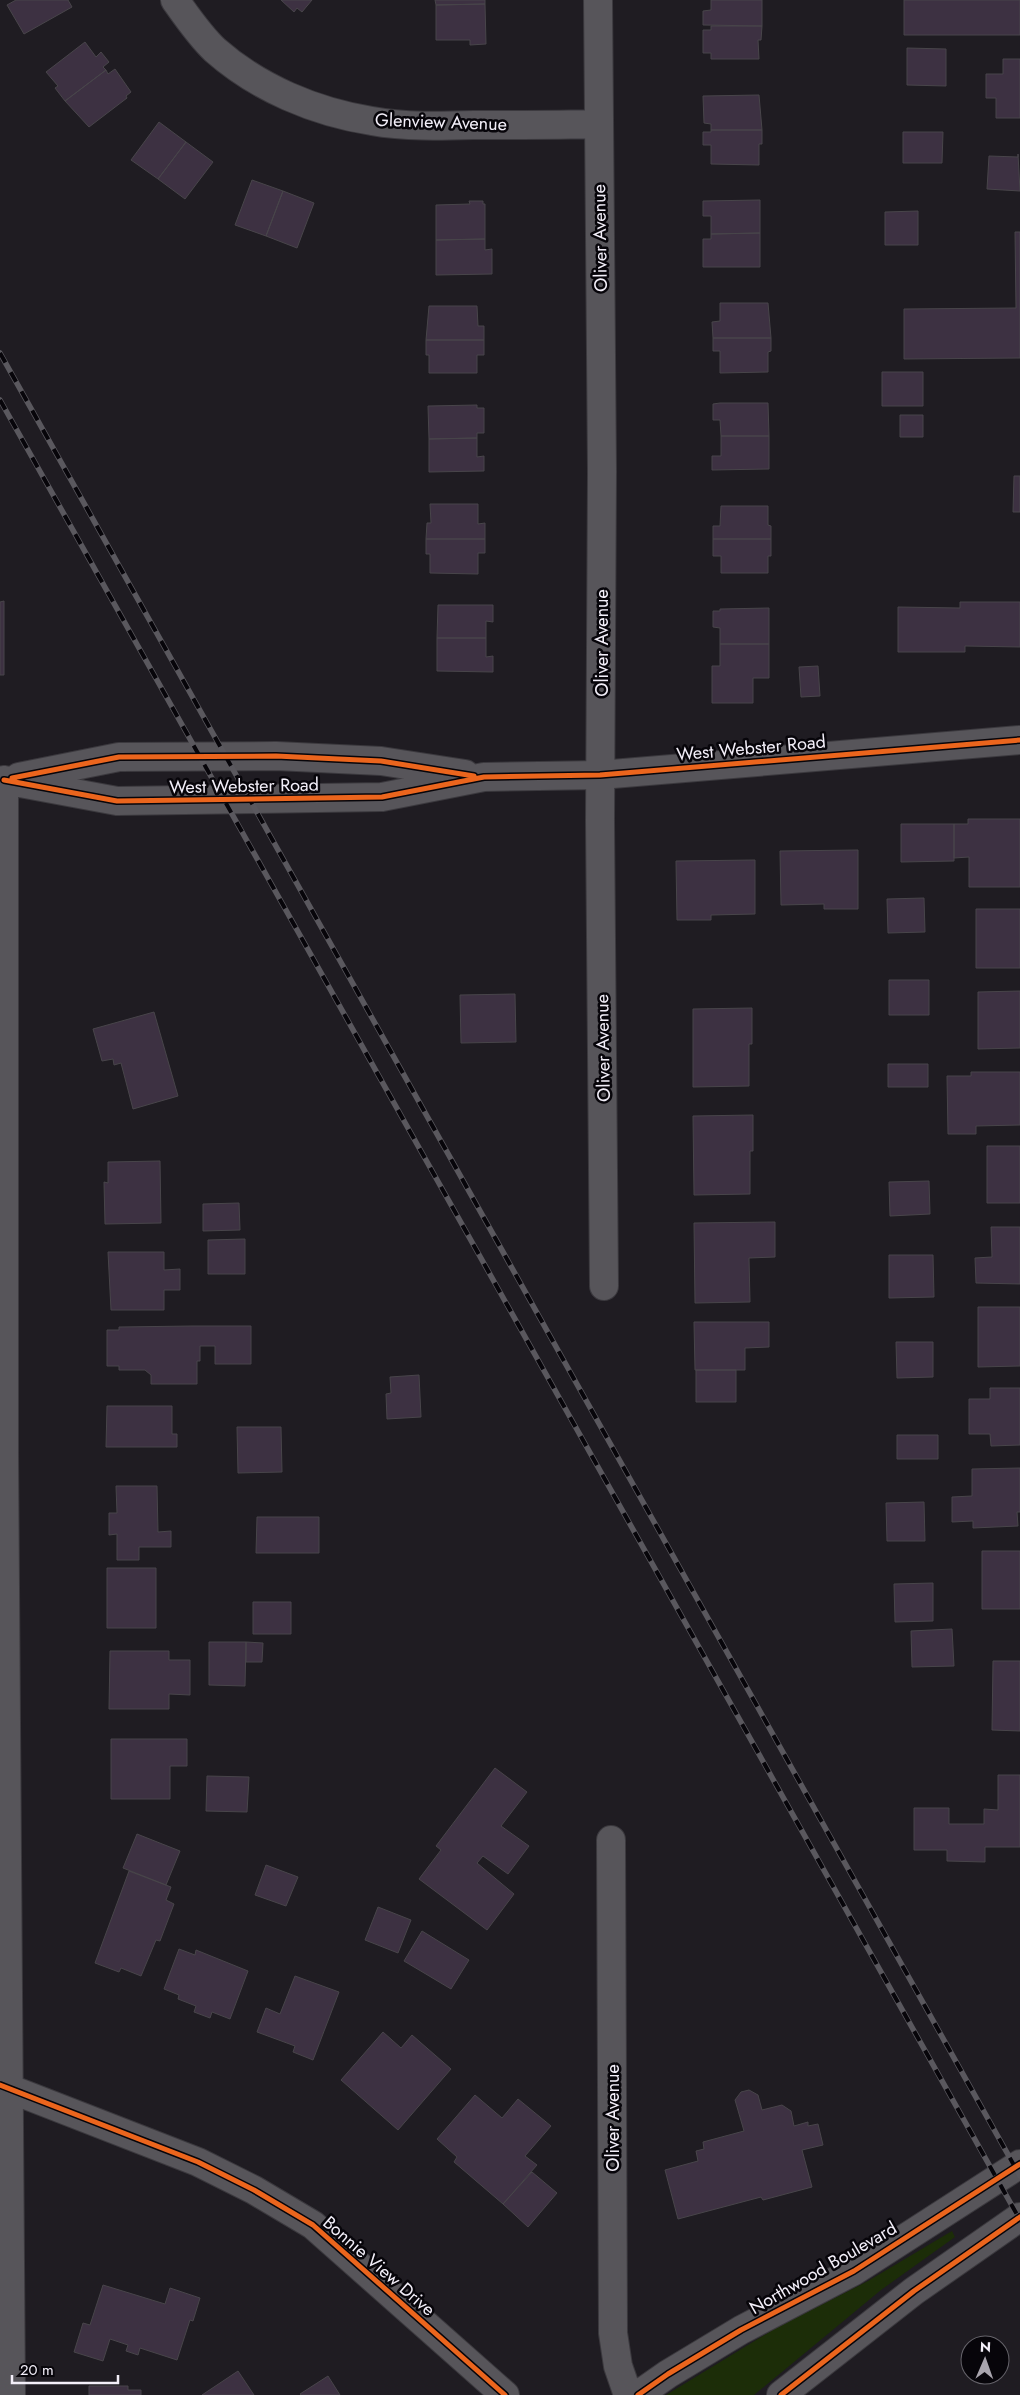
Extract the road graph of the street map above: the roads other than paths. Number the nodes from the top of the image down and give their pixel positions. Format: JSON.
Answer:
{"nodes":[{"id":1,"x":174,"y":0,"type":"edge"},
{"id":2,"x":598,"y":0,"type":"edge"},
{"id":3,"x":599,"y":124,"type":"junction"},
{"id":4,"x":1020,"y":740,"type":"edge"},
{"id":5,"x":600,"y":775,"type":"junction"},
{"id":6,"x":484,"y":777,"type":"junction"},
{"id":7,"x":2,"y":780,"type":"edge"},
{"id":8,"x":604,"y":1286,"type":"dead end"},
{"id":9,"x":611,"y":1840,"type":"dead end"},
{"id":10,"x":4,"y":2086,"type":"edge"},
{"id":11,"x":1020,"y":2164,"type":"edge"},
{"id":12,"x":1020,"y":2217,"type":"edge"},
{"id":13,"x":11,"y":2395,"type":"edge"},
{"id":14,"x":505,"y":2395,"type":"edge"},
{"id":15,"x":628,"y":2395,"type":"edge"},
{"id":16,"x":638,"y":2395,"type":"edge"},
{"id":17,"x":781,"y":2395,"type":"edge"}],
"edges":[{"from":1,"to":3,"type":"street","name":"Glenview Avenue"},
{"from":2,"to":3,"type":"street","name":"Oliver Avenue"},
{"from":3,"to":5,"type":"street","name":"Oliver Avenue"},
{"from":4,"to":5,"type":"street","name":"West Webster Road"},
{"from":5,"to":6,"type":"street","name":"West Webster Road"},
{"from":5,"to":8,"type":"street","name":"Oliver Avenue"},
{"from":6,"to":7,"type":"street","name":"West Webster Road"},
{"from":6,"to":7,"type":"street","name":"West Webster Road"},
{"from":7,"to":10,"type":"street"},
{"from":9,"to":15,"type":"street","name":"Oliver Avenue"},
{"from":10,"to":13,"type":"street"},
{"from":10,"to":14,"type":"street","name":"Bonnie View Drive"},
{"from":11,"to":16,"type":"street","name":"Northwood Boulevard"},
{"from":12,"to":17,"type":"street"}]}
